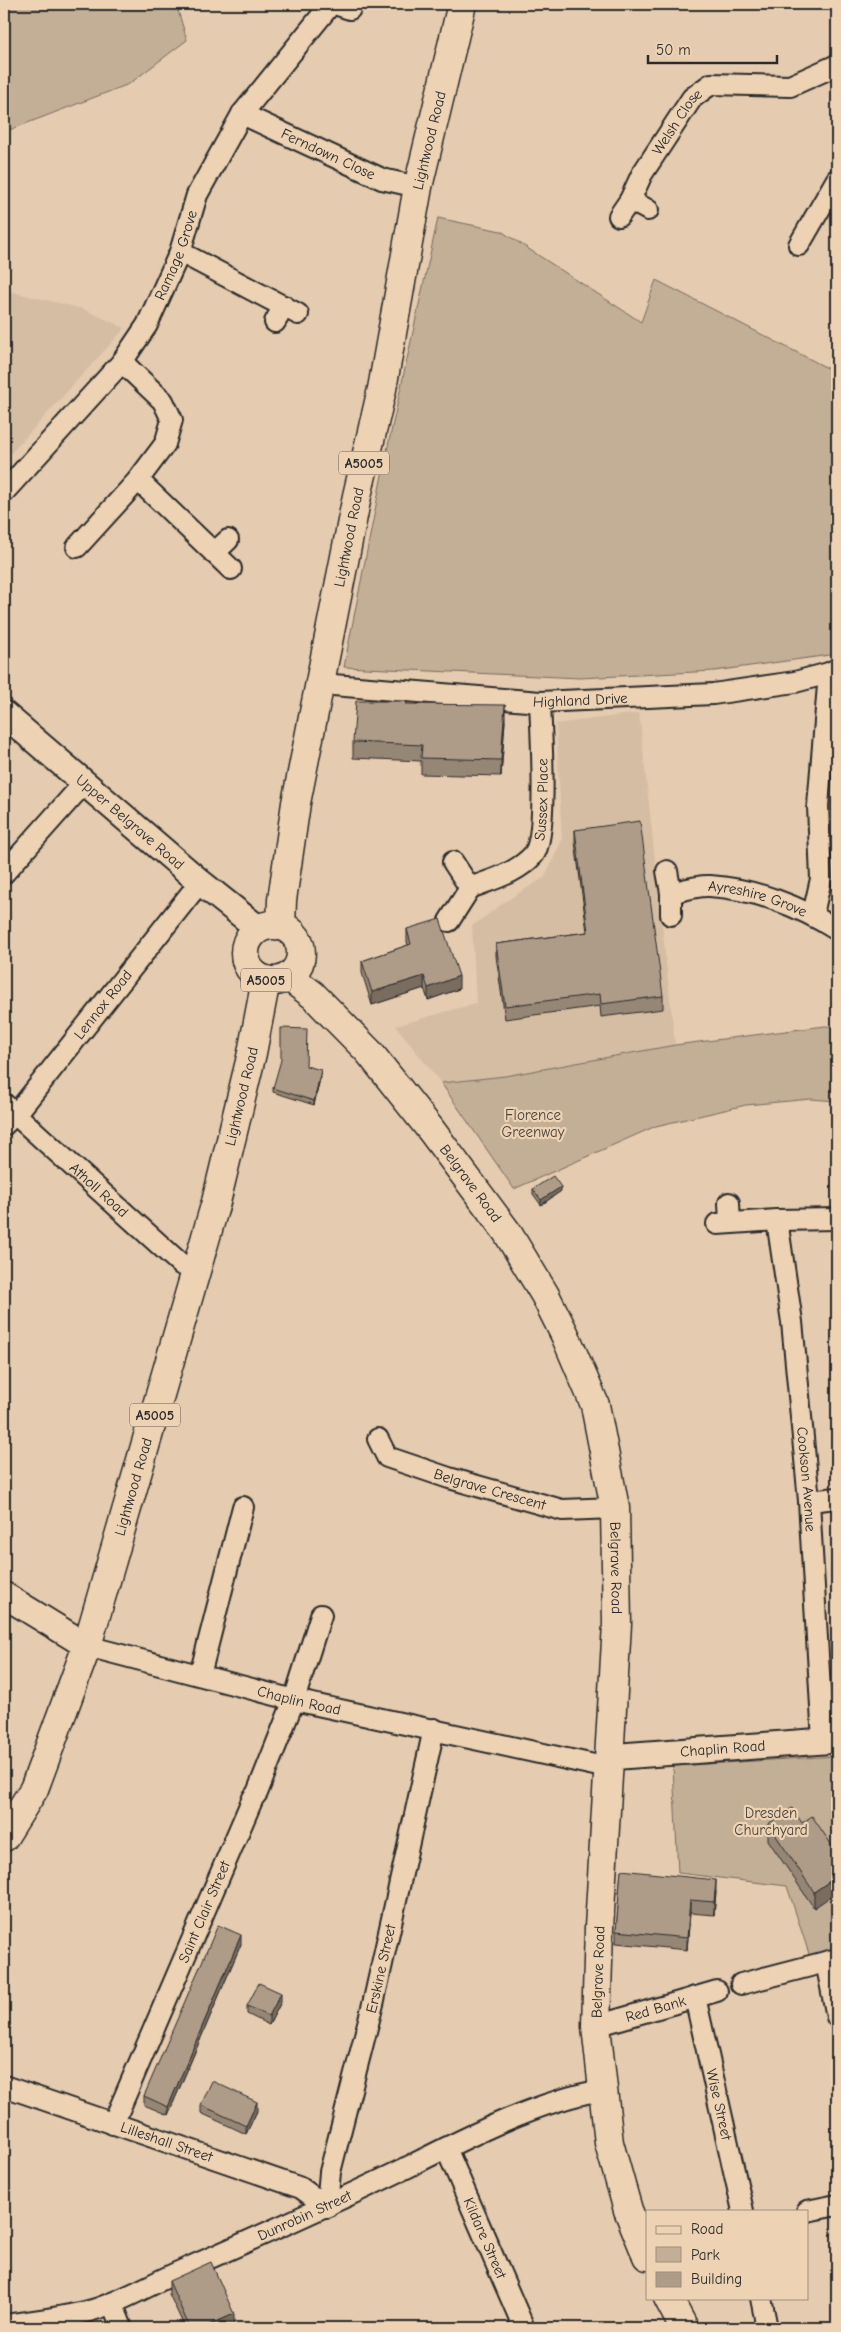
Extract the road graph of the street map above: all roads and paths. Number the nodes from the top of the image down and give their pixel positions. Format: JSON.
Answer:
{"nodes":[{"id":1,"x":462,"y":4,"type":"edge"},
{"id":2,"x":338,"y":5,"type":"edge"},
{"id":3,"x":837,"y":65,"type":"edge"},
{"id":4,"x":242,"y":114,"type":"junction"},
{"id":5,"x":837,"y":178,"type":"edge"},
{"id":6,"x":418,"y":187,"type":"junction"},
{"id":7,"x":648,"y":210,"type":"dead end"},
{"id":8,"x":799,"y":244,"type":"dead end"},
{"id":9,"x":180,"y":252,"type":"junction"},
{"id":10,"x":286,"y":314,"type":"dead end"},
{"id":11,"x":122,"y":362,"type":"junction"},
{"id":12,"x":138,"y":480,"type":"junction"},
{"id":13,"x":4,"y":492,"type":"edge"},
{"id":14,"x":89,"y":541,"type":"dead end"},
{"id":15,"x":231,"y":568,"type":"dead end"},
{"id":16,"x":833,"y":671,"type":"edge"},
{"id":17,"x":321,"y":684,"type":"junction"},
{"id":18,"x":540,"y":702,"type":"junction"},
{"id":19,"x":4,"y":714,"type":"edge"},
{"id":20,"x":85,"y":782,"type":"junction"},
{"id":21,"x":453,"y":862,"type":"dead end"},
{"id":22,"x":667,"y":871,"type":"dead end"},
{"id":23,"x":4,"y":874,"type":"edge"},
{"id":24,"x":200,"y":882,"type":"junction"},
{"id":25,"x":470,"y":888,"type":"junction"},
{"id":26,"x":671,"y":893,"type":"junction"},
{"id":27,"x":813,"y":914,"type":"junction"},
{"id":28,"x":671,"y":915,"type":"dead end"},
{"id":29,"x":449,"y":921,"type":"dead end"},
{"id":30,"x":270,"y":927,"type":"junction"},
{"id":31,"x":837,"y":930,"type":"edge"},
{"id":32,"x":278,"y":978,"type":"junction"},
{"id":33,"x":7,"y":1114,"type":"edge"},
{"id":34,"x":726,"y":1217,"type":"dead end"},
{"id":35,"x":837,"y":1219,"type":"edge"},
{"id":36,"x":778,"y":1220,"type":"junction"},
{"id":37,"x":198,"y":1268,"type":"junction"},
{"id":38,"x":378,"y":1439,"type":"dead end"},
{"id":39,"x":837,"y":1498,"type":"edge"},
{"id":40,"x":809,"y":1501,"type":"junction"},
{"id":41,"x":243,"y":1507,"type":"dead end"},
{"id":42,"x":615,"y":1508,"type":"junction"},
{"id":43,"x":4,"y":1595,"type":"edge"},
{"id":44,"x":321,"y":1615,"type":"dead end"},
{"id":45,"x":87,"y":1646,"type":"junction"},
{"id":46,"x":200,"y":1675,"type":"junction"},
{"id":47,"x":294,"y":1700,"type":"junction"},
{"id":48,"x":434,"y":1729,"type":"junction"},
{"id":49,"x":830,"y":1740,"type":"edge"},
{"id":50,"x":608,"y":1762,"type":"junction"},
{"id":51,"x":4,"y":1837,"type":"edge"},
{"id":52,"x":832,"y":1960,"type":"edge"},
{"id":53,"x":740,"y":1984,"type":"dead end"},
{"id":54,"x":717,"y":1992,"type":"dead end"},
{"id":55,"x":694,"y":1997,"type":"junction"},
{"id":56,"x":837,"y":2017,"type":"edge"},
{"id":57,"x":596,"y":2026,"type":"junction"},
{"id":58,"x":4,"y":2086,"type":"edge"},
{"id":59,"x":602,"y":2090,"type":"junction"},
{"id":60,"x":113,"y":2124,"type":"junction"},
{"id":61,"x":446,"y":2148,"type":"junction"},
{"id":62,"x":837,"y":2205,"type":"edge"},
{"id":63,"x":327,"y":2207,"type":"junction"},
{"id":64,"x":743,"y":2210,"type":"edge"},
{"id":65,"x":808,"y":2211,"type":"edge"},
{"id":66,"x":646,"y":2254,"type":"edge"},
{"id":67,"x":669,"y":2300,"type":"edge"},
{"id":68,"x":761,"y":2300,"type":"edge"},
{"id":69,"x":112,"y":2303,"type":"junction"},
{"id":70,"x":4,"y":2325,"type":"edge"},
{"id":71,"x":122,"y":2328,"type":"edge"},
{"id":72,"x":524,"y":2328,"type":"edge"},
{"id":73,"x":684,"y":2328,"type":"edge"},
{"id":74,"x":767,"y":2328,"type":"edge"}],
"edges":[{"from":1,"to":6,"type":"main road","name":"Lightwood Road","number":"A5005"},
{"from":2,"to":4,"type":"street","name":"Ramage Grove"},
{"from":3,"to":7,"type":"street","name":"Welsh Close"},
{"from":4,"to":6,"type":"street","name":"Ferndown Close"},
{"from":4,"to":9,"type":"street","name":"Ramage Grove"},
{"from":5,"to":8,"type":"street"},
{"from":6,"to":17,"type":"main road","name":"Lightwood Road","number":"A5005"},
{"from":9,"to":10,"type":"street"},
{"from":9,"to":11,"type":"street","name":"Ramage Grove"},
{"from":11,"to":12,"type":"street"},
{"from":11,"to":13,"type":"street","name":"Ramage Grove"},
{"from":12,"to":14,"type":"street"},
{"from":12,"to":15,"type":"street"},
{"from":16,"to":18,"type":"street","name":"Highland Drive"},
{"from":16,"to":27,"type":"street"},
{"from":17,"to":18,"type":"street","name":"Highland Drive"},
{"from":17,"to":30,"type":"main road","name":"Lightwood Road","number":"A5005"},
{"from":18,"to":25,"type":"street","name":"Sussex Place"},
{"from":19,"to":20,"type":"street","name":"Upper Belgrave Road"},
{"from":20,"to":23,"type":"street"},
{"from":20,"to":24,"type":"street","name":"Upper Belgrave Road"},
{"from":21,"to":25,"type":"street"},
{"from":22,"to":26,"type":"street"},
{"from":24,"to":30,"type":"street","name":"Upper Belgrave Road"},
{"from":24,"to":33,"type":"street","name":"Lennox Road"},
{"from":25,"to":29,"type":"street"},
{"from":26,"to":27,"type":"street","name":"Ayreshire Grove"},
{"from":26,"to":28,"type":"street"},
{"from":27,"to":31,"type":"street","name":"Ayreshire Grove"},
{"from":30,"to":32,"type":"main road","number":"A5005"},
{"from":30,"to":32,"type":"main road","number":"A5005"},
{"from":32,"to":37,"type":"main road","name":"Lightwood Road","number":"A5005"},
{"from":32,"to":42,"type":"main road","name":"Belgrave Road"},
{"from":33,"to":37,"type":"street","name":"Atholl Road"},
{"from":34,"to":36,"type":"street"},
{"from":35,"to":36,"type":"street"},
{"from":36,"to":40,"type":"street","name":"Cookson Avenue"},
{"from":37,"to":45,"type":"main road","name":"Lightwood Road","number":"A5005"},
{"from":38,"to":42,"type":"street","name":"Belgrave Crescent"},
{"from":39,"to":40,"type":"street"},
{"from":40,"to":49,"type":"street","name":"Cookson Avenue"},
{"from":41,"to":46,"type":"street"},
{"from":42,"to":50,"type":"main road","name":"Belgrave Road"},
{"from":43,"to":45,"type":"street","name":"Chaplin Road"},
{"from":44,"to":47,"type":"street","name":"Saint Clair Street"},
{"from":45,"to":46,"type":"street","name":"Chaplin Road"},
{"from":45,"to":51,"type":"main road","name":"Lightwood Road","number":"A5005"},
{"from":46,"to":47,"type":"street","name":"Chaplin Road"},
{"from":47,"to":48,"type":"street","name":"Chaplin Road"},
{"from":47,"to":60,"type":"street","name":"Saint Clair Street"},
{"from":48,"to":50,"type":"street","name":"Chaplin Road"},
{"from":48,"to":63,"type":"street","name":"Erskine Street"},
{"from":49,"to":50,"type":"street","name":"Chaplin Road"},
{"from":50,"to":57,"type":"main road","name":"Belgrave Road"},
{"from":52,"to":53,"type":"street"},
{"from":52,"to":56,"type":"street"},
{"from":54,"to":55,"type":"street","name":"Red Bank"},
{"from":55,"to":57,"type":"street","name":"Red Bank"},
{"from":55,"to":64,"type":"street","name":"Wise Street"},
{"from":57,"to":59,"type":"main road","name":"Belgrave Road"},
{"from":58,"to":60,"type":"street","name":"Lilleshall Street"},
{"from":59,"to":61,"type":"street","name":"Dunrobin Street"},
{"from":59,"to":66,"type":"main road","name":"Belgrave Road"},
{"from":60,"to":63,"type":"street","name":"Lilleshall Street"},
{"from":61,"to":63,"type":"street","name":"Dunrobin Street"},
{"from":61,"to":72,"type":"street","name":"Kildare Street"},
{"from":62,"to":65,"type":"street"},
{"from":63,"to":69,"type":"street","name":"Dunrobin Street"},
{"from":67,"to":73,"type":"main road"},
{"from":68,"to":74,"type":"street"},
{"from":69,"to":70,"type":"street","name":"Dunrobin Street"},
{"from":69,"to":71,"type":"street"}]}
